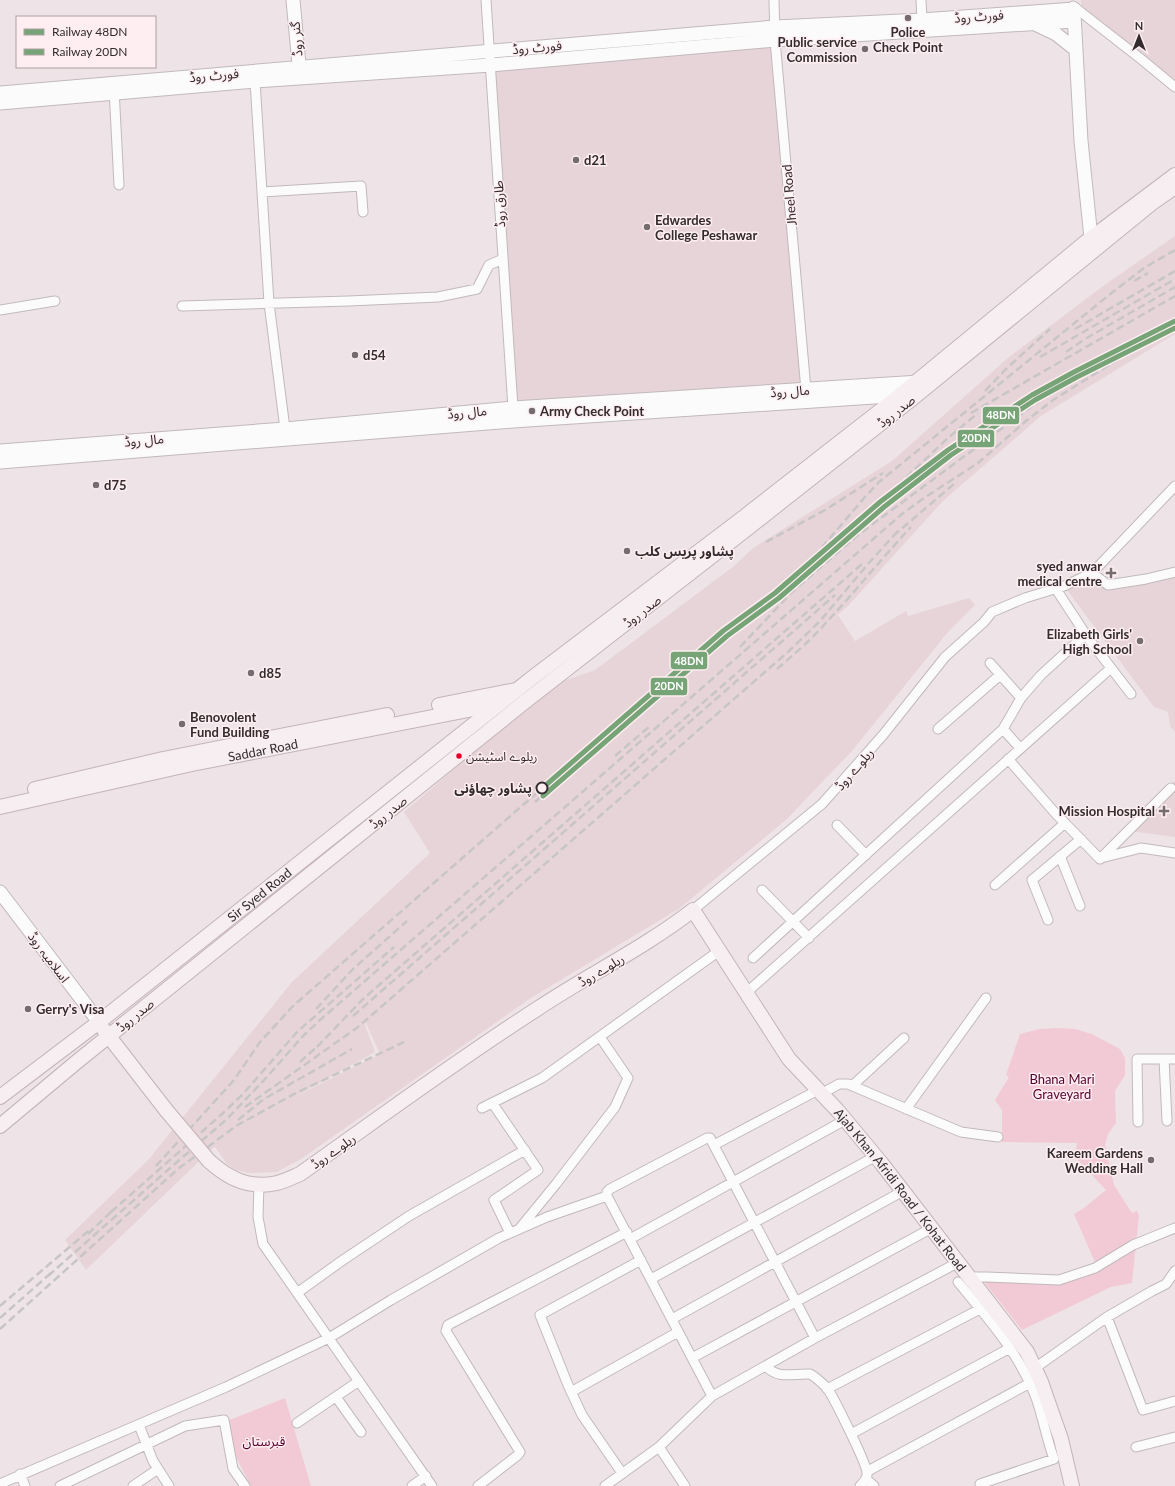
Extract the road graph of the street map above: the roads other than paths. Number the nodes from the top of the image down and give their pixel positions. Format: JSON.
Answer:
{"nodes":[{"id":1,"x":293,"y":0,"type":"edge"},
{"id":2,"x":486,"y":0,"type":"edge"},
{"id":3,"x":774,"y":0,"type":"edge"},
{"id":4,"x":921,"y":0,"type":"edge"},
{"id":5,"x":1048,"y":6,"type":"edge"},
{"id":6,"x":1074,"y":9,"type":"edge"},
{"id":7,"x":922,"y":20,"type":"junction"},
{"id":8,"x":1033,"y":23,"type":"junction"},
{"id":9,"x":775,"y":34,"type":"junction"},
{"id":10,"x":1075,"y":49,"type":"junction"},
{"id":11,"x":490,"y":51,"type":"junction"},
{"id":12,"x":491,"y":64,"type":"junction"},
{"id":13,"x":299,"y":72,"type":"junction"},
{"id":14,"x":255,"y":81,"type":"junction"},
{"id":15,"x":1175,"y":87,"type":"edge"},
{"id":16,"x":114,"y":88,"type":"junction"},
{"id":17,"x":0,"y":93,"type":"edge"},
{"id":18,"x":0,"y":103,"type":"edge"},
{"id":19,"x":1175,"y":175,"type":"edge"},
{"id":20,"x":119,"y":185,"type":"dead end"},
{"id":21,"x":1175,"y":187,"type":"edge"},
{"id":22,"x":262,"y":192,"type":"junction"},
{"id":23,"x":363,"y":212,"type":"dead end"},
{"id":24,"x":1091,"y":238,"type":"junction"},
{"id":25,"x":503,"y":258,"type":"junction"},
{"id":26,"x":55,"y":300,"type":"dead end"},
{"id":27,"x":269,"y":303,"type":"junction"},
{"id":28,"x":182,"y":306,"type":"dead end"},
{"id":29,"x":0,"y":310,"type":"edge"},
{"id":30,"x":917,"y":388,"type":"junction"},
{"id":31,"x":806,"y":390,"type":"junction"},
{"id":32,"x":900,"y":396,"type":"junction"},
{"id":33,"x":513,"y":414,"type":"junction"},
{"id":34,"x":285,"y":429,"type":"junction"},
{"id":35,"x":99,"y":449,"type":"junction"},
{"id":36,"x":0,"y":451,"type":"edge"},
{"id":37,"x":0,"y":462,"type":"edge"},
{"id":38,"x":1175,"y":486,"type":"edge"},
{"id":39,"x":1175,"y":572,"type":"edge"},
{"id":40,"x":1092,"y":573,"type":"junction"},
{"id":41,"x":1056,"y":589,"type":"junction"},
{"id":42,"x":1086,"y":634,"type":"junction"},
{"id":43,"x":990,"y":664,"type":"dead end"},
{"id":44,"x":1111,"y":668,"type":"junction"},
{"id":45,"x":1000,"y":675,"type":"junction"},
{"id":46,"x":1131,"y":694,"type":"dead end"},
{"id":47,"x":522,"y":695,"type":"junction"},
{"id":48,"x":1021,"y":698,"type":"junction"},
{"id":49,"x":501,"y":704,"type":"junction"},
{"id":50,"x":430,"y":712,"type":"junction"},
{"id":51,"x":938,"y":729,"type":"dead end"},
{"id":52,"x":1003,"y":729,"type":"junction"},
{"id":53,"x":1020,"y":748,"type":"junction"},
{"id":54,"x":1008,"y":759,"type":"junction"},
{"id":55,"x":1171,"y":788,"type":"dead end"},
{"id":56,"x":0,"y":798,"type":"edge"},
{"id":57,"x":0,"y":807,"type":"edge"},
{"id":58,"x":1065,"y":823,"type":"junction"},
{"id":59,"x":837,"y":825,"type":"dead end"},
{"id":60,"x":1080,"y":839,"type":"junction"},
{"id":61,"x":1175,"y":853,"type":"edge"},
{"id":62,"x":866,"y":855,"type":"junction"},
{"id":63,"x":1060,"y":856,"type":"junction"},
{"id":64,"x":1100,"y":859,"type":"junction"},
{"id":65,"x":995,"y":885,"type":"dead end"},
{"id":66,"x":762,"y":890,"type":"dead end"},
{"id":67,"x":0,"y":892,"type":"edge"},
{"id":68,"x":1080,"y":906,"type":"dead end"},
{"id":69,"x":693,"y":910,"type":"junction"},
{"id":70,"x":1048,"y":920,"type":"dead end"},
{"id":71,"x":793,"y":921,"type":"junction"},
{"id":72,"x":809,"y":938,"type":"junction"},
{"id":73,"x":719,"y":951,"type":"junction"},
{"id":74,"x":753,"y":958,"type":"dead end"},
{"id":75,"x":746,"y":993,"type":"junction"},
{"id":76,"x":986,"y":998,"type":"dead end"},
{"id":77,"x":99,"y":1022,"type":"junction"},
{"id":78,"x":109,"y":1036,"type":"junction"},
{"id":79,"x":600,"y":1037,"type":"junction"},
{"id":80,"x":904,"y":1038,"type":"dead end"},
{"id":81,"x":1164,"y":1059,"type":"junction"},
{"id":82,"x":1175,"y":1059,"type":"edge"},
{"id":83,"x":852,"y":1086,"type":"junction"},
{"id":84,"x":820,"y":1092,"type":"junction"},
{"id":85,"x":0,"y":1096,"type":"edge"},
{"id":86,"x":493,"y":1104,"type":"junction"},
{"id":87,"x":482,"y":1108,"type":"dead end"},
{"id":88,"x":906,"y":1109,"type":"junction"},
{"id":89,"x":845,"y":1120,"type":"junction"},
{"id":90,"x":1167,"y":1121,"type":"dead end"},
{"id":91,"x":1138,"y":1122,"type":"dead end"},
{"id":92,"x":0,"y":1126,"type":"edge"},
{"id":93,"x":998,"y":1138,"type":"dead end"},
{"id":94,"x":714,"y":1145,"type":"junction"},
{"id":95,"x":525,"y":1150,"type":"junction"},
{"id":96,"x":876,"y":1156,"type":"junction"},
{"id":97,"x":733,"y":1182,"type":"junction"},
{"id":98,"x":259,"y":1184,"type":"junction"},
{"id":99,"x":903,"y":1191,"type":"junction"},
{"id":100,"x":607,"y":1196,"type":"junction"},
{"id":101,"x":755,"y":1222,"type":"junction"},
{"id":102,"x":932,"y":1228,"type":"junction"},
{"id":103,"x":1175,"y":1228,"type":"edge"},
{"id":104,"x":515,"y":1231,"type":"junction"},
{"id":105,"x":628,"y":1235,"type":"junction"},
{"id":106,"x":641,"y":1260,"type":"junction"},
{"id":107,"x":775,"y":1262,"type":"junction"},
{"id":108,"x":959,"y":1262,"type":"junction"},
{"id":109,"x":1175,"y":1271,"type":"edge"},
{"id":110,"x":651,"y":1279,"type":"junction"},
{"id":111,"x":964,"y":1280,"type":"junction"},
{"id":112,"x":296,"y":1293,"type":"junction"},
{"id":113,"x":796,"y":1302,"type":"junction"},
{"id":114,"x":980,"y":1309,"type":"junction"},
{"id":115,"x":1108,"y":1317,"type":"junction"},
{"id":116,"x":672,"y":1319,"type":"junction"},
{"id":117,"x":678,"y":1332,"type":"junction"},
{"id":118,"x":329,"y":1338,"type":"junction"},
{"id":119,"x":815,"y":1338,"type":"junction"},
{"id":120,"x":1010,"y":1348,"type":"junction"},
{"id":121,"x":692,"y":1358,"type":"junction"},
{"id":122,"x":766,"y":1366,"type":"junction"},
{"id":123,"x":1035,"y":1368,"type":"junction"},
{"id":124,"x":359,"y":1382,"type":"junction"},
{"id":125,"x":1030,"y":1383,"type":"junction"},
{"id":126,"x":827,"y":1389,"type":"junction"},
{"id":127,"x":571,"y":1392,"type":"junction"},
{"id":128,"x":712,"y":1396,"type":"junction"},
{"id":129,"x":336,"y":1397,"type":"junction"},
{"id":130,"x":1175,"y":1401,"type":"edge"},
{"id":131,"x":298,"y":1423,"type":"dead end"},
{"id":132,"x":139,"y":1425,"type":"junction"},
{"id":133,"x":361,"y":1432,"type":"dead end"},
{"id":134,"x":850,"y":1434,"type":"junction"},
{"id":135,"x":1175,"y":1437,"type":"edge"},
{"id":136,"x":146,"y":1444,"type":"junction"},
{"id":137,"x":659,"y":1447,"type":"junction"},
{"id":138,"x":1136,"y":1447,"type":"dead end"},
{"id":139,"x":158,"y":1469,"type":"junction"},
{"id":140,"x":622,"y":1473,"type":"junction"},
{"id":141,"x":20,"y":1474,"type":"junction"},
{"id":142,"x":426,"y":1476,"type":"junction"},
{"id":143,"x":865,"y":1479,"type":"edge"},
{"id":144,"x":0,"y":1484,"type":"edge"},
{"id":145,"x":980,"y":1484,"type":"dead end"},
{"id":146,"x":25,"y":1486,"type":"edge"},
{"id":147,"x":60,"y":1486,"type":"edge"},
{"id":148,"x":133,"y":1486,"type":"edge"},
{"id":149,"x":169,"y":1486,"type":"edge"},
{"id":150,"x":245,"y":1486,"type":"edge"},
{"id":151,"x":412,"y":1486,"type":"edge"},
{"id":152,"x":432,"y":1486,"type":"edge"},
{"id":153,"x":478,"y":1486,"type":"edge"},
{"id":154,"x":605,"y":1486,"type":"edge"},
{"id":155,"x":685,"y":1486,"type":"edge"},
{"id":156,"x":874,"y":1486,"type":"edge"},
{"id":157,"x":1072,"y":1486,"type":"edge"}],
"edges":[{"from":1,"to":13,"type":"street","name":"گنر روڈ"},
{"from":2,"to":11,"type":"street","name":"طارق روڈ"},
{"from":3,"to":9,"type":"street","name":"Jheel Road"},
{"from":4,"to":7,"type":"street"},
{"from":5,"to":6,"type":"street","name":"فورٹ روڈ"},
{"from":5,"to":7,"type":"street","name":"فورٹ روڈ"},
{"from":6,"to":8,"type":"street","name":"فورٹ روڈ"},
{"from":6,"to":10,"type":"street"},
{"from":6,"to":15,"type":"street"},
{"from":7,"to":9,"type":"street","name":"فورٹ روڈ"},
{"from":8,"to":9,"type":"street","name":"فورٹ روڈ"},
{"from":8,"to":10,"type":"street"},
{"from":9,"to":11,"type":"street","name":"فورٹ روڈ"},
{"from":9,"to":12,"type":"street","name":"فورٹ روڈ"},
{"from":9,"to":31,"type":"street","name":"Jheel Road"},
{"from":10,"to":24,"type":"street"},
{"from":11,"to":12,"type":"street","name":"طارق روڈ"},
{"from":11,"to":13,"type":"street","name":"فورٹ روڈ"},
{"from":12,"to":13,"type":"street","name":"فورٹ روڈ"},
{"from":12,"to":25,"type":"street","name":"طارق روڈ"},
{"from":13,"to":14,"type":"street","name":"فورٹ روڈ"},
{"from":13,"to":16,"type":"street","name":"فورٹ روڈ"},
{"from":14,"to":16,"type":"street","name":"فورٹ روڈ"},
{"from":14,"to":22,"type":"street"},
{"from":16,"to":17,"type":"street","name":"فورٹ روڈ"},
{"from":16,"to":18,"type":"street","name":"فورٹ روڈ"},
{"from":16,"to":20,"type":"street"},
{"from":19,"to":24,"type":"main road","name":"صدر روڈ"},
{"from":21,"to":30,"type":"main road","name":"صدر روڈ"},
{"from":22,"to":23,"type":"street"},
{"from":22,"to":27,"type":"street"},
{"from":24,"to":30,"type":"main road","name":"صدر روڈ"},
{"from":25,"to":27,"type":"street"},
{"from":25,"to":33,"type":"street","name":"طارق روڈ"},
{"from":26,"to":29,"type":"street"},
{"from":27,"to":28,"type":"street"},
{"from":27,"to":34,"type":"street"},
{"from":30,"to":31,"type":"street","name":"مال روڈ"},
{"from":30,"to":32,"type":"main road","name":"صدر روڈ"},
{"from":30,"to":47,"type":"main road","name":"صدر روڈ"},
{"from":31,"to":33,"type":"street","name":"مال روڈ"},
{"from":32,"to":33,"type":"street","name":"مال روڈ"},
{"from":32,"to":47,"type":"main road","name":"صدر روڈ"},
{"from":33,"to":34,"type":"street","name":"مال روڈ"},
{"from":33,"to":35,"type":"street","name":"مال روڈ"},
{"from":34,"to":35,"type":"street","name":"مال روڈ"},
{"from":35,"to":36,"type":"street","name":"مال روڈ"},
{"from":35,"to":37,"type":"street","name":"مال روڈ"},
{"from":38,"to":40,"type":"street"},
{"from":39,"to":40,"type":"street"},
{"from":40,"to":41,"type":"street","name":"ریلوے روڈ"},
{"from":41,"to":42,"type":"street"},
{"from":41,"to":69,"type":"street","name":"ریلوے روڈ"},
{"from":42,"to":44,"type":"street"},
{"from":42,"to":48,"type":"street"},
{"from":43,"to":45,"type":"street"},
{"from":44,"to":46,"type":"street"},
{"from":44,"to":53,"type":"street"},
{"from":45,"to":48,"type":"street"},
{"from":45,"to":51,"type":"street"},
{"from":47,"to":49,"type":"main road","name":"Saddar Road"},
{"from":47,"to":50,"type":"main road","name":"Saddar Road"},
{"from":47,"to":78,"type":"main road","name":"صدر روڈ"},
{"from":48,"to":52,"type":"street"},
{"from":49,"to":50,"type":"main road","name":"Saddar Road"},
{"from":49,"to":77,"type":"main road","name":"Sir Syed Road"},
{"from":50,"to":56,"type":"main road","name":"Saddar Road"},
{"from":50,"to":57,"type":"main road","name":"Saddar Road"},
{"from":52,"to":53,"type":"street"},
{"from":52,"to":62,"type":"street"},
{"from":53,"to":54,"type":"street"},
{"from":54,"to":58,"type":"street"},
{"from":54,"to":72,"type":"street"},
{"from":55,"to":64,"type":"street"},
{"from":58,"to":60,"type":"street"},
{"from":58,"to":65,"type":"street"},
{"from":59,"to":62,"type":"street"},
{"from":60,"to":63,"type":"street"},
{"from":60,"to":64,"type":"street"},
{"from":61,"to":64,"type":"street"},
{"from":62,"to":71,"type":"street"},
{"from":63,"to":68,"type":"street"},
{"from":63,"to":70,"type":"street"},
{"from":66,"to":71,"type":"street"},
{"from":67,"to":77,"type":"street","name":"اسلامیہ روڈ"},
{"from":69,"to":73,"type":"main road","name":"Ajab Khan Afridi Road / Kohat Road"},
{"from":69,"to":98,"type":"main road","name":"ریلوے روڈ"},
{"from":71,"to":72,"type":"street"},
{"from":71,"to":74,"type":"street"},
{"from":72,"to":75,"type":"street"},
{"from":73,"to":75,"type":"main road","name":"Ajab Khan Afridi Road / Kohat Road"},
{"from":73,"to":79,"type":"street"},
{"from":75,"to":84,"type":"main road","name":"Ajab Khan Afridi Road / Kohat Road"},
{"from":76,"to":88,"type":"street"},
{"from":77,"to":78,"type":"main road","name":"ریلوے روڈ"},
{"from":77,"to":85,"type":"main road","name":"Sir Syed Road"},
{"from":78,"to":92,"type":"main road","name":"صدر روڈ"},
{"from":78,"to":98,"type":"main road","name":"ریلوے روڈ","bridge":true},
{"from":79,"to":86,"type":"street"},
{"from":79,"to":104,"type":"street"},
{"from":80,"to":83,"type":"street"},
{"from":81,"to":82,"type":"street"},
{"from":81,"to":90,"type":"street"},
{"from":81,"to":91,"type":"street"},
{"from":83,"to":84,"type":"street"},
{"from":83,"to":88,"type":"street"},
{"from":84,"to":89,"type":"main road","name":"Ajab Khan Afridi Road / Kohat Road"},
{"from":84,"to":94,"type":"street"},
{"from":86,"to":87,"type":"street"},
{"from":86,"to":95,"type":"street"},
{"from":88,"to":93,"type":"street"},
{"from":89,"to":96,"type":"main road","name":"Ajab Khan Afridi Road / Kohat Road"},
{"from":89,"to":97,"type":"street"},
{"from":94,"to":97,"type":"street"},
{"from":94,"to":100,"type":"street"},
{"from":95,"to":104,"type":"street"},
{"from":95,"to":112,"type":"street"},
{"from":96,"to":99,"type":"main road","name":"Ajab Khan Afridi Road / Kohat Road"},
{"from":96,"to":101,"type":"street"},
{"from":97,"to":101,"type":"street"},
{"from":97,"to":105,"type":"street"},
{"from":98,"to":112,"type":"street"},
{"from":99,"to":102,"type":"main road","name":"Ajab Khan Afridi Road / Kohat Road"},
{"from":99,"to":107,"type":"street"},
{"from":100,"to":104,"type":"street"},
{"from":100,"to":105,"type":"street"},
{"from":101,"to":107,"type":"street"},
{"from":101,"to":110,"type":"street"},
{"from":102,"to":108,"type":"main road","name":"Ajab Khan Afridi Road / Kohat Road"},
{"from":102,"to":113,"type":"street"},
{"from":103,"to":111,"type":"street"},
{"from":104,"to":118,"type":"street"},
{"from":105,"to":106,"type":"street"},
{"from":105,"to":153,"type":"street"},
{"from":106,"to":110,"type":"street"},
{"from":106,"to":127,"type":"street"},
{"from":107,"to":113,"type":"street"},
{"from":107,"to":116,"type":"street"},
{"from":108,"to":111,"type":"main road","name":"Ajab Khan Afridi Road / Kohat Road"},
{"from":108,"to":119,"type":"street"},
{"from":109,"to":115,"type":"street"},
{"from":110,"to":116,"type":"street"},
{"from":111,"to":114,"type":"street"},
{"from":111,"to":123,"type":"main road","name":"Ajab Khan Afridi Road / Kohat Road"},
{"from":112,"to":118,"type":"street"},
{"from":113,"to":119,"type":"street"},
{"from":113,"to":121,"type":"street"},
{"from":114,"to":120,"type":"street"},
{"from":114,"to":126,"type":"street"},
{"from":115,"to":123,"type":"street"},
{"from":115,"to":130,"type":"street"},
{"from":116,"to":117,"type":"street"},
{"from":117,"to":121,"type":"street"},
{"from":117,"to":127,"type":"street"},
{"from":118,"to":124,"type":"street"},
{"from":118,"to":132,"type":"street"},
{"from":119,"to":122,"type":"street"},
{"from":120,"to":125,"type":"street"},
{"from":120,"to":134,"type":"street"},
{"from":121,"to":128,"type":"street"},
{"from":122,"to":126,"type":"street"},
{"from":122,"to":128,"type":"street"},
{"from":123,"to":157,"type":"main road","name":"Ajab Khan Afridi Road / Kohat Road"},
{"from":124,"to":129,"type":"street"},
{"from":124,"to":142,"type":"street"},
{"from":125,"to":143,"type":"street"},
{"from":125,"to":145,"type":"street"},
{"from":126,"to":134,"type":"street"},
{"from":127,"to":140,"type":"street"},
{"from":128,"to":137,"type":"street"},
{"from":129,"to":131,"type":"street"},
{"from":129,"to":133,"type":"street"},
{"from":132,"to":136,"type":"street"},
{"from":132,"to":141,"type":"street"},
{"from":134,"to":143,"type":"street"},
{"from":135,"to":138,"type":"street"},
{"from":136,"to":139,"type":"street"},
{"from":136,"to":147,"type":"street"},
{"from":136,"to":150,"type":"street"},
{"from":137,"to":140,"type":"street"},
{"from":137,"to":155,"type":"street"},
{"from":139,"to":148,"type":"street"},
{"from":139,"to":149,"type":"street"},
{"from":140,"to":154,"type":"street"},
{"from":141,"to":144,"type":"street"},
{"from":141,"to":146,"type":"street"},
{"from":142,"to":151,"type":"street"},
{"from":142,"to":152,"type":"street"},
{"from":143,"to":156,"type":"street"}]}
